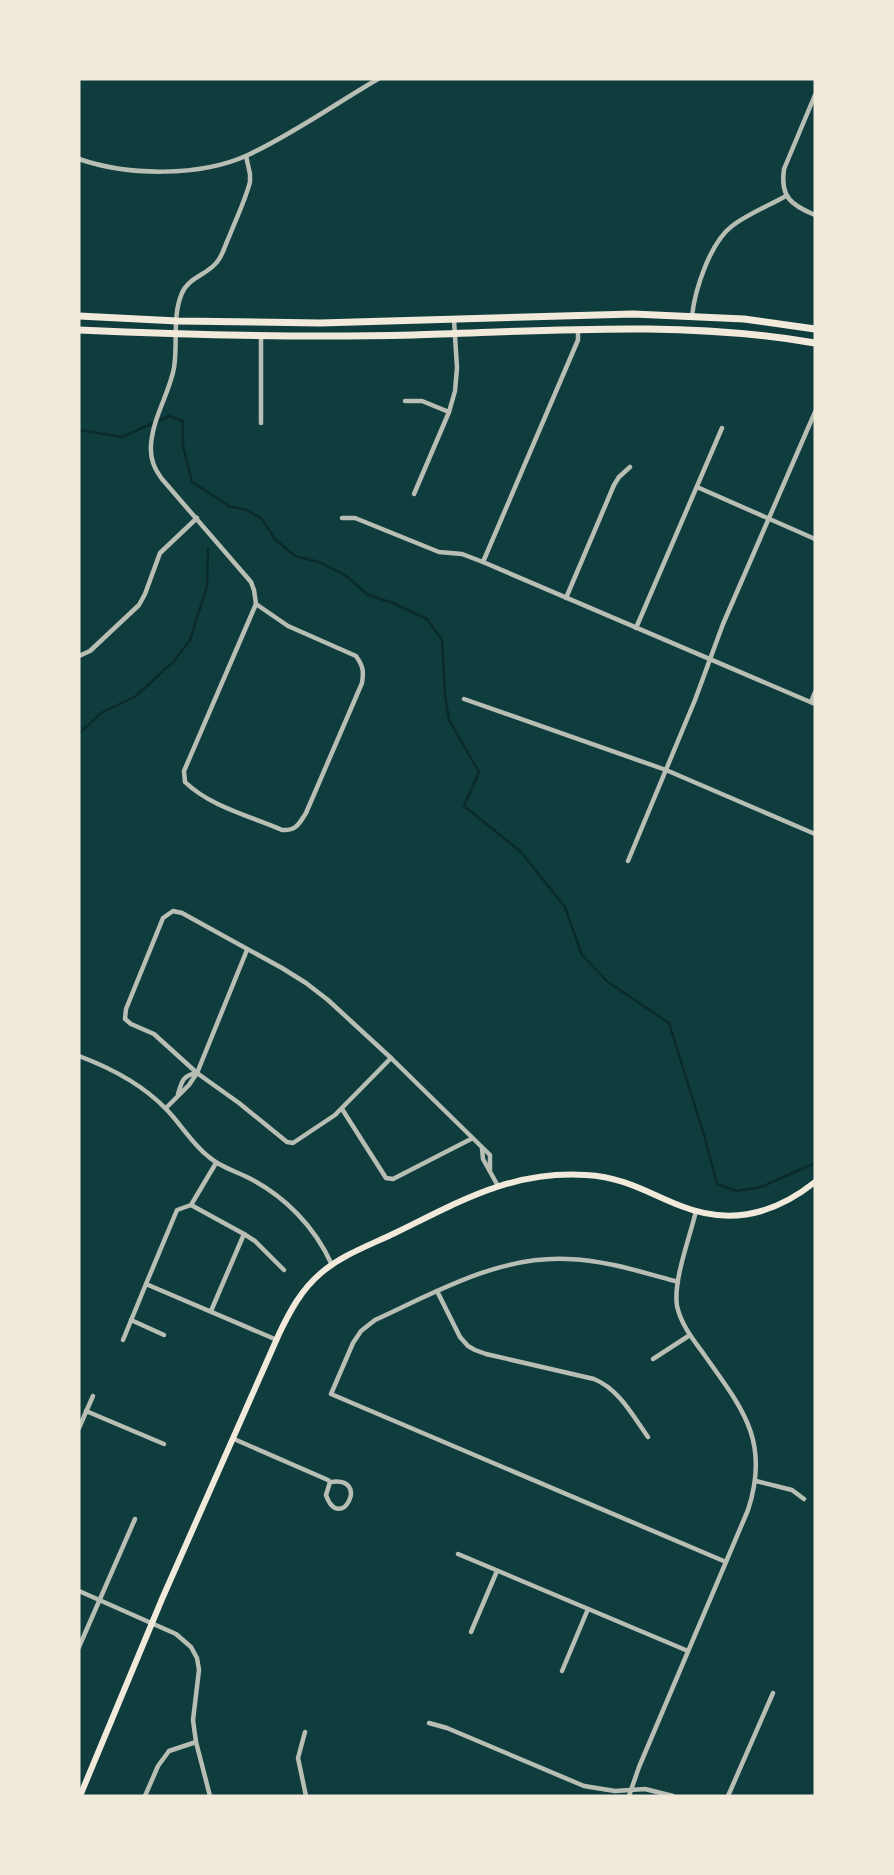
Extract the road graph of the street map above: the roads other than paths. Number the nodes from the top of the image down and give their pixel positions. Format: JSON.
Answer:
{"nodes":[{"id":1,"x":378,"y":79,"type":"edge"},
{"id":2,"x":815,"y":95,"type":"edge"},
{"id":3,"x":246,"y":156,"type":"junction"},
{"id":4,"x":79,"y":159,"type":"edge"},
{"id":5,"x":786,"y":196,"type":"junction"},
{"id":6,"x":815,"y":215,"type":"edge"},
{"id":7,"x":79,"y":316,"type":"edge"},
{"id":8,"x":692,"y":316,"type":"junction"},
{"id":9,"x":454,"y":320,"type":"junction"},
{"id":10,"x":177,"y":321,"type":"junction"},
{"id":11,"x":578,"y":328,"type":"junction"},
{"id":12,"x":815,"y":329,"type":"edge"},
{"id":13,"x":79,"y":330,"type":"edge"},
{"id":14,"x":455,"y":334,"type":"junction"},
{"id":15,"x":176,"y":335,"type":"junction"},
{"id":16,"x":261,"y":337,"type":"junction"},
{"id":17,"x":815,"y":343,"type":"edge"},
{"id":18,"x":405,"y":401,"type":"dead end"},
{"id":19,"x":449,"y":412,"type":"junction"},
{"id":20,"x":815,"y":412,"type":"edge"},
{"id":21,"x":261,"y":423,"type":"dead end"},
{"id":22,"x":722,"y":428,"type":"dead end"},
{"id":23,"x":630,"y":467,"type":"dead end"},
{"id":24,"x":697,"y":488,"type":"junction"},
{"id":25,"x":414,"y":494,"type":"dead end"},
{"id":26,"x":197,"y":518,"type":"junction"},
{"id":27,"x":342,"y":518,"type":"dead end"},
{"id":28,"x":769,"y":519,"type":"junction"},
{"id":29,"x":815,"y":539,"type":"edge"},
{"id":30,"x":482,"y":562,"type":"junction"},
{"id":31,"x":566,"y":598,"type":"junction"},
{"id":32,"x":256,"y":604,"type":"junction"},
{"id":33,"x":636,"y":628,"type":"junction"},
{"id":34,"x":79,"y":656,"type":"edge"},
{"id":35,"x":711,"y":660,"type":"junction"},
{"id":36,"x":815,"y":692,"type":"edge"},
{"id":37,"x":464,"y":699,"type":"dead end"},
{"id":38,"x":813,"y":703,"type":"edge"},
{"id":39,"x":666,"y":770,"type":"junction"},
{"id":40,"x":815,"y":834,"type":"edge"},
{"id":41,"x":628,"y":861,"type":"dead end"},
{"id":42,"x":247,"y":950,"type":"junction"},
{"id":43,"x":79,"y":1056,"type":"edge"},
{"id":44,"x":391,"y":1058,"type":"junction"},
{"id":45,"x":197,"y":1073,"type":"junction"},
{"id":46,"x":166,"y":1108,"type":"junction"},
{"id":47,"x":342,"y":1109,"type":"junction"},
{"id":48,"x":471,"y":1139,"type":"junction"},
{"id":49,"x":216,"y":1163,"type":"junction"},
{"id":50,"x":815,"y":1182,"type":"edge"},
{"id":51,"x":498,"y":1186,"type":"junction"},
{"id":52,"x":191,"y":1205,"type":"junction"},
{"id":53,"x":696,"y":1211,"type":"junction"},
{"id":54,"x":244,"y":1234,"type":"junction"},
{"id":55,"x":332,"y":1265,"type":"junction"},
{"id":56,"x":284,"y":1270,"type":"dead end"},
{"id":57,"x":678,"y":1282,"type":"junction"},
{"id":58,"x":146,"y":1284,"type":"junction"},
{"id":59,"x":437,"y":1291,"type":"junction"},
{"id":60,"x":211,"y":1311,"type":"junction"},
{"id":61,"x":131,"y":1320,"type":"junction"},
{"id":62,"x":164,"y":1335,"type":"dead end"},
{"id":63,"x":690,"y":1335,"type":"junction"},
{"id":64,"x":123,"y":1340,"type":"dead end"},
{"id":65,"x":277,"y":1340,"type":"junction"},
{"id":66,"x":653,"y":1359,"type":"dead end"},
{"id":67,"x":93,"y":1396,"type":"dead end"},
{"id":68,"x":86,"y":1411,"type":"junction"},
{"id":69,"x":79,"y":1428,"type":"edge"},
{"id":70,"x":648,"y":1437,"type":"dead end"},
{"id":71,"x":234,"y":1439,"type":"junction"},
{"id":72,"x":164,"y":1444,"type":"dead end"},
{"id":73,"x":756,"y":1481,"type":"junction"},
{"id":74,"x":331,"y":1482,"type":"junction"},
{"id":75,"x":804,"y":1499,"type":"dead end"},
{"id":76,"x":135,"y":1518,"type":"dead end"},
{"id":77,"x":458,"y":1554,"type":"dead end"},
{"id":78,"x":726,"y":1562,"type":"junction"},
{"id":79,"x":497,"y":1571,"type":"junction"},
{"id":80,"x":79,"y":1591,"type":"edge"},
{"id":81,"x":99,"y":1600,"type":"junction"},
{"id":82,"x":589,"y":1609,"type":"junction"},
{"id":83,"x":152,"y":1623,"type":"junction"},
{"id":84,"x":471,"y":1632,"type":"dead end"},
{"id":85,"x":79,"y":1647,"type":"edge"},
{"id":86,"x":688,"y":1651,"type":"junction"},
{"id":87,"x":562,"y":1671,"type":"dead end"},
{"id":88,"x":772,"y":1693,"type":"dead end"},
{"id":89,"x":429,"y":1723,"type":"dead end"},
{"id":90,"x":305,"y":1732,"type":"dead end"},
{"id":91,"x":196,"y":1742,"type":"junction"},
{"id":92,"x":630,"y":1793,"type":"edge"},
{"id":93,"x":80,"y":1796,"type":"edge"},
{"id":94,"x":145,"y":1796,"type":"edge"},
{"id":95,"x":209,"y":1796,"type":"edge"},
{"id":96,"x":306,"y":1796,"type":"edge"},
{"id":97,"x":673,"y":1796,"type":"edge"},
{"id":98,"x":728,"y":1796,"type":"edge"}],
"edges":[{"from":1,"to":3,"type":"street"},
{"from":2,"to":5,"type":"street"},
{"from":3,"to":4,"type":"street"},
{"from":3,"to":10,"type":"street"},
{"from":5,"to":6,"type":"street"},
{"from":5,"to":8,"type":"street"},
{"from":7,"to":10,"type":"main road"},
{"from":8,"to":9,"type":"main road"},
{"from":8,"to":12,"type":"main road"},
{"from":9,"to":10,"type":"main road"},
{"from":9,"to":14,"type":"street"},
{"from":10,"to":15,"type":"street"},
{"from":11,"to":14,"type":"main road"},
{"from":11,"to":17,"type":"main road"},
{"from":11,"to":30,"type":"street"},
{"from":13,"to":15,"type":"main road"},
{"from":14,"to":16,"type":"main road"},
{"from":14,"to":19,"type":"street"},
{"from":15,"to":16,"type":"main road"},
{"from":15,"to":26,"type":"street"},
{"from":16,"to":21,"type":"street"},
{"from":18,"to":19,"type":"street"},
{"from":19,"to":25,"type":"street"},
{"from":20,"to":28,"type":"street"},
{"from":22,"to":24,"type":"street"},
{"from":23,"to":31,"type":"street"},
{"from":24,"to":28,"type":"street"},
{"from":24,"to":33,"type":"street"},
{"from":26,"to":32,"type":"street"},
{"from":26,"to":34,"type":"street"},
{"from":27,"to":30,"type":"street"},
{"from":28,"to":29,"type":"street"},
{"from":28,"to":35,"type":"street"},
{"from":30,"to":31,"type":"street"},
{"from":31,"to":33,"type":"street"},
{"from":32,"to":32,"type":"street"},
{"from":33,"to":35,"type":"street"},
{"from":35,"to":38,"type":"street"},
{"from":35,"to":39,"type":"street"},
{"from":36,"to":38,"type":"street"},
{"from":37,"to":39,"type":"street"},
{"from":39,"to":40,"type":"street"},
{"from":39,"to":41,"type":"street"},
{"from":42,"to":44,"type":"street"},
{"from":42,"to":45,"type":"street"},
{"from":42,"to":45,"type":"street"},
{"from":43,"to":46,"type":"street"},
{"from":44,"to":47,"type":"street"},
{"from":44,"to":48,"type":"street"},
{"from":45,"to":46,"type":"street"},
{"from":45,"to":47,"type":"street"},
{"from":46,"to":49,"type":"street"},
{"from":47,"to":48,"type":"street"},
{"from":48,"to":51,"type":"street"},
{"from":49,"to":52,"type":"street"},
{"from":49,"to":55,"type":"street"},
{"from":50,"to":53,"type":"main road"},
{"from":51,"to":53,"type":"main road"},
{"from":51,"to":55,"type":"main road"},
{"from":52,"to":54,"type":"street"},
{"from":52,"to":58,"type":"street"},
{"from":53,"to":57,"type":"street"},
{"from":54,"to":56,"type":"street"},
{"from":54,"to":60,"type":"street"},
{"from":55,"to":65,"type":"main road"},
{"from":57,"to":59,"type":"street"},
{"from":57,"to":63,"type":"street"},
{"from":58,"to":60,"type":"street"},
{"from":58,"to":61,"type":"street"},
{"from":59,"to":70,"type":"street"},
{"from":59,"to":78,"type":"street"},
{"from":60,"to":65,"type":"street"},
{"from":61,"to":62,"type":"street"},
{"from":61,"to":64,"type":"street"},
{"from":63,"to":66,"type":"street"},
{"from":63,"to":73,"type":"street"},
{"from":65,"to":71,"type":"main road"},
{"from":67,"to":68,"type":"street"},
{"from":68,"to":69,"type":"street"},
{"from":68,"to":72,"type":"street"},
{"from":71,"to":74,"type":"street"},
{"from":71,"to":83,"type":"main road"},
{"from":73,"to":75,"type":"street"},
{"from":73,"to":78,"type":"street"},
{"from":74,"to":74,"type":"street"},
{"from":76,"to":81,"type":"street"},
{"from":77,"to":79,"type":"street"},
{"from":78,"to":86,"type":"street"},
{"from":79,"to":82,"type":"street"},
{"from":79,"to":84,"type":"street"},
{"from":80,"to":81,"type":"street"},
{"from":81,"to":83,"type":"street"},
{"from":81,"to":85,"type":"street"},
{"from":82,"to":86,"type":"street"},
{"from":82,"to":87,"type":"street"},
{"from":83,"to":91,"type":"street"},
{"from":83,"to":93,"type":"main road"},
{"from":86,"to":92,"type":"street"},
{"from":88,"to":98,"type":"street"},
{"from":89,"to":92,"type":"street"},
{"from":90,"to":96,"type":"street"},
{"from":91,"to":94,"type":"street"},
{"from":91,"to":95,"type":"street"},
{"from":92,"to":97,"type":"street"}]}
